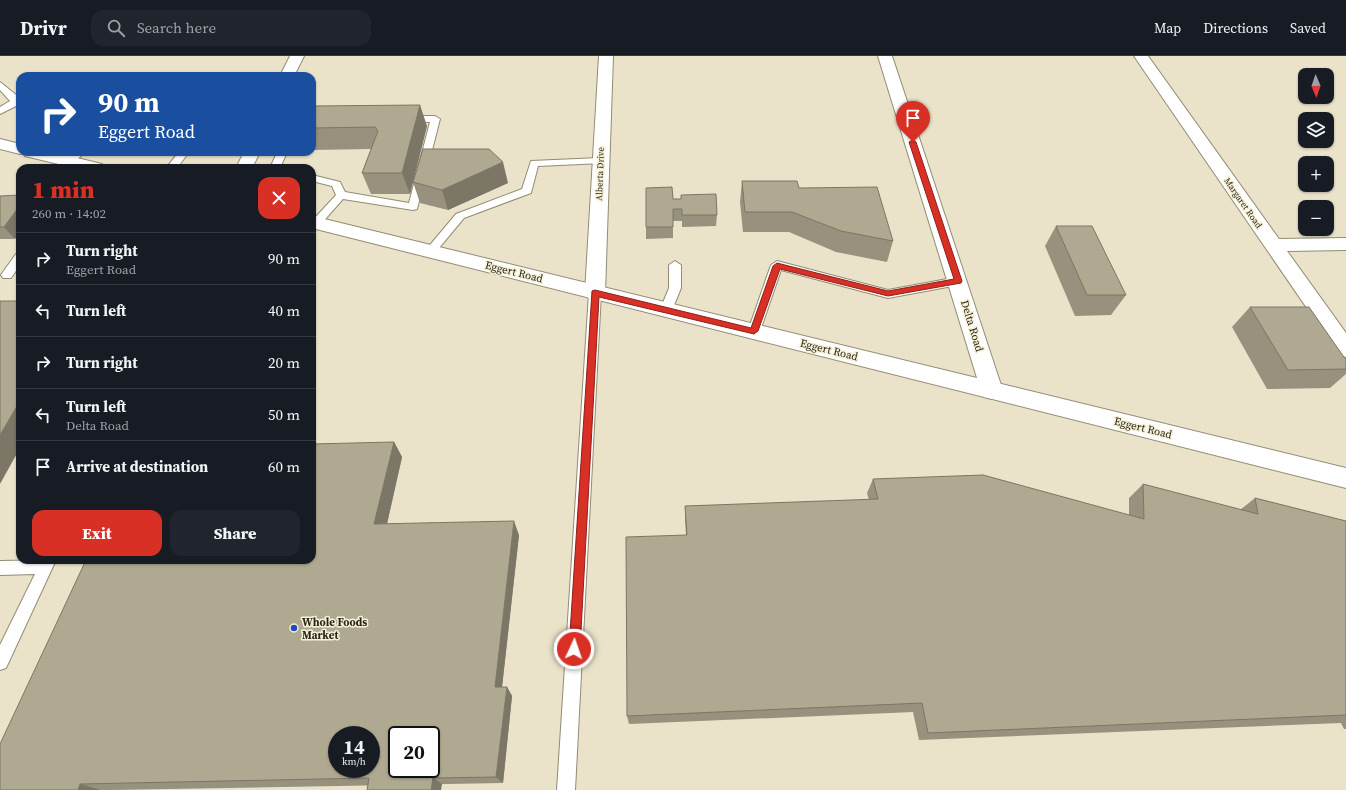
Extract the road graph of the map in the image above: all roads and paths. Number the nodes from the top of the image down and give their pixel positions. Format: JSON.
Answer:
{"nodes":[{"id":1,"x":297,"y":56,"type":"edge"},
{"id":2,"x":606,"y":56,"type":"edge"},
{"id":3,"x":885,"y":56,"type":"edge"},
{"id":4,"x":1141,"y":56,"type":"edge"},
{"id":5,"x":289,"y":72,"type":"edge"},
{"id":6,"x":0,"y":85,"type":"edge"},
{"id":7,"x":16,"y":99,"type":"edge"},
{"id":8,"x":16,"y":102,"type":"edge"},
{"id":9,"x":0,"y":111,"type":"edge"},
{"id":10,"x":397,"y":120,"type":"edge"},
{"id":11,"x":0,"y":144,"type":"edge"},
{"id":12,"x":16,"y":148,"type":"edge"},
{"id":13,"x":51,"y":156,"type":"edge"},
{"id":14,"x":182,"y":156,"type":"edge"},
{"id":15,"x":600,"y":160,"type":"junction"},
{"id":16,"x":83,"y":163,"type":"edge"},
{"id":17,"x":175,"y":164,"type":"edge"},
{"id":18,"x":316,"y":179,"type":"edge"},
{"id":19,"x":341,"y":195,"type":"junction"},
{"id":20,"x":316,"y":220,"type":"edge"},
{"id":21,"x":316,"y":222,"type":"edge"},
{"id":22,"x":1346,"y":244,"type":"edge"},
{"id":23,"x":1272,"y":245,"type":"junction"},
{"id":24,"x":430,"y":251,"type":"junction"},
{"id":25,"x":16,"y":263,"type":"edge"},
{"id":26,"x":675,"y":265,"type":"dead end"},
{"id":27,"x":7,"y":275,"type":"dead end"},
{"id":28,"x":958,"y":281,"type":"junction"},
{"id":29,"x":595,"y":293,"type":"junction"},
{"id":30,"x":666,"y":310,"type":"junction"},
{"id":31,"x":754,"y":331,"type":"junction"},
{"id":32,"x":1346,"y":349,"type":"edge"},
{"id":33,"x":992,"y":390,"type":"junction"},
{"id":34,"x":1346,"y":478,"type":"edge"},
{"id":35,"x":47,"y":564,"type":"edge"},
{"id":36,"x":0,"y":568,"type":"edge"},
{"id":37,"x":0,"y":662,"type":"edge"},
{"id":38,"x":566,"y":790,"type":"edge"}],
"edges":[{"from":1,"to":5,"type":"street"},
{"from":2,"to":15,"type":"street","name":"Alberta Drive"},
{"from":3,"to":28,"type":"street","name":"Delta Road"},
{"from":4,"to":23,"type":"street","name":"Margaret Road"},
{"from":6,"to":7,"type":"lane"},
{"from":8,"to":9,"type":"lane"},
{"from":10,"to":19,"type":"lane"},
{"from":11,"to":12,"type":"street"},
{"from":13,"to":16,"type":"street"},
{"from":14,"to":17,"type":"lane"},
{"from":15,"to":24,"type":"lane"},
{"from":15,"to":29,"type":"street","name":"Alberta Drive"},
{"from":18,"to":19,"type":"lane"},
{"from":19,"to":20,"type":"lane"},
{"from":21,"to":24,"type":"street","name":"Eggert Road"},
{"from":22,"to":23,"type":"street"},
{"from":23,"to":32,"type":"street","name":"Margaret Road"},
{"from":24,"to":29,"type":"street","name":"Eggert Road"},
{"from":25,"to":27,"type":"lane"},
{"from":26,"to":30,"type":"lane"},
{"from":28,"to":31,"type":"lane"},
{"from":28,"to":33,"type":"street","name":"Delta Road"},
{"from":29,"to":30,"type":"street","name":"Eggert Road"},
{"from":29,"to":38,"type":"lane"},
{"from":30,"to":31,"type":"street","name":"Eggert Road"},
{"from":31,"to":33,"type":"street","name":"Eggert Road"},
{"from":33,"to":34,"type":"street","name":"Eggert Road"},
{"from":35,"to":36,"type":"lane"},
{"from":35,"to":37,"type":"lane"}]}
